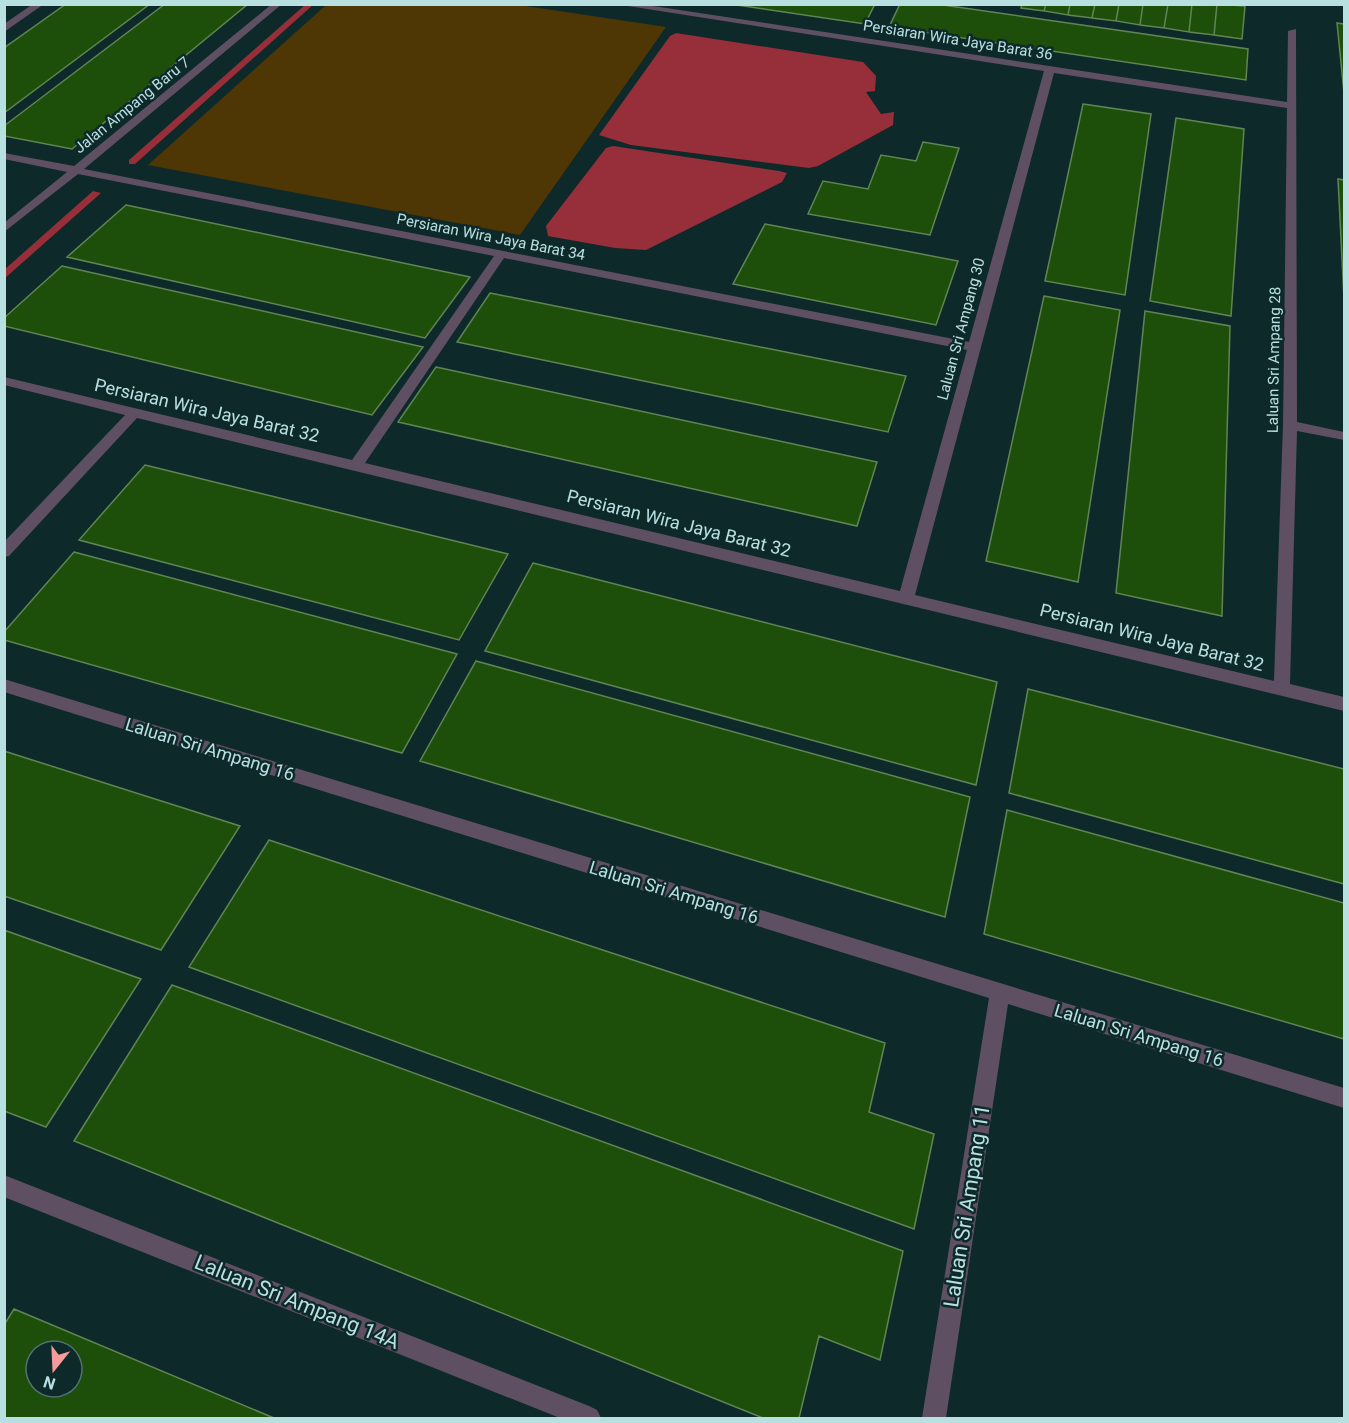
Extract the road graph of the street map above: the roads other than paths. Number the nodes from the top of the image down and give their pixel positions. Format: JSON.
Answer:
{"nodes":[{"id":1,"x":40,"y":4,"type":"edge"},
{"id":2,"x":278,"y":4,"type":"edge"},
{"id":3,"x":619,"y":4,"type":"edge"},
{"id":4,"x":4,"y":29,"type":"edge"},
{"id":5,"x":1293,"y":31,"type":"dead end"},
{"id":6,"x":1050,"y":69,"type":"junction"},
{"id":7,"x":1293,"y":106,"type":"junction"},
{"id":8,"x":4,"y":156,"type":"edge"},
{"id":9,"x":78,"y":170,"type":"junction"},
{"id":10,"x":4,"y":229,"type":"edge"},
{"id":11,"x":501,"y":254,"type":"junction"},
{"id":12,"x":973,"y":347,"type":"junction"},
{"id":13,"x":4,"y":381,"type":"edge"},
{"id":14,"x":135,"y":412,"type":"junction"},
{"id":15,"x":1290,"y":425,"type":"junction"},
{"id":16,"x":1344,"y":436,"type":"edge"},
{"id":17,"x":356,"y":465,"type":"junction"},
{"id":18,"x":4,"y":552,"type":"edge"},
{"id":19,"x":906,"y":598,"type":"junction"},
{"id":20,"x":4,"y":685,"type":"edge"},
{"id":21,"x":1282,"y":689,"type":"junction"},
{"id":22,"x":1344,"y":704,"type":"edge"},
{"id":23,"x":1000,"y":993,"type":"junction"},
{"id":24,"x":1344,"y":1098,"type":"edge"},
{"id":25,"x":4,"y":1186,"type":"edge"},
{"id":26,"x":589,"y":1419,"type":"edge"},
{"id":27,"x":934,"y":1419,"type":"edge"}],
"edges":[{"from":1,"to":4,"type":"street"},
{"from":2,"to":9,"type":"street","name":"Jalan Ampang Baru 7"},
{"from":3,"to":6,"type":"street","name":"Persiaran Wira Jaya Barat 36"},
{"from":5,"to":7,"type":"street","name":"Laluan Sri Ampang 28"},
{"from":6,"to":7,"type":"street","name":"Persiaran Wira Jaya Barat 36"},
{"from":6,"to":12,"type":"street","name":"Laluan Sri Ampang 30"},
{"from":7,"to":15,"type":"street","name":"Laluan Sri Ampang 28"},
{"from":8,"to":9,"type":"street","name":"Persiaran Wira Jaya Barat 34"},
{"from":9,"to":10,"type":"street","name":"Jalan Ampang Baru 7"},
{"from":9,"to":11,"type":"street","name":"Persiaran Wira Jaya Barat 34"},
{"from":11,"to":12,"type":"street","name":"Persiaran Wira Jaya Barat 34"},
{"from":11,"to":17,"type":"street"},
{"from":12,"to":19,"type":"street","name":"Laluan Sri Ampang 30"},
{"from":13,"to":14,"type":"street","name":"Persiaran Wira Jaya Barat 32"},
{"from":14,"to":17,"type":"street","name":"Persiaran Wira Jaya Barat 32"},
{"from":14,"to":18,"type":"street"},
{"from":15,"to":16,"type":"street"},
{"from":15,"to":21,"type":"street","name":"Laluan Sri Ampang 28"},
{"from":17,"to":19,"type":"street","name":"Persiaran Wira Jaya Barat 32"},
{"from":19,"to":21,"type":"street","name":"Persiaran Wira Jaya Barat 32"},
{"from":20,"to":23,"type":"street","name":"Laluan Sri Ampang 16"},
{"from":21,"to":22,"type":"street","name":"Persiaran Wira Jaya Barat 32"},
{"from":23,"to":24,"type":"street","name":"Laluan Sri Ampang 16"},
{"from":23,"to":27,"type":"street","name":"Laluan Sri Ampang 11"},
{"from":25,"to":26,"type":"street","name":"Laluan Sri Ampang 14A"}]}
